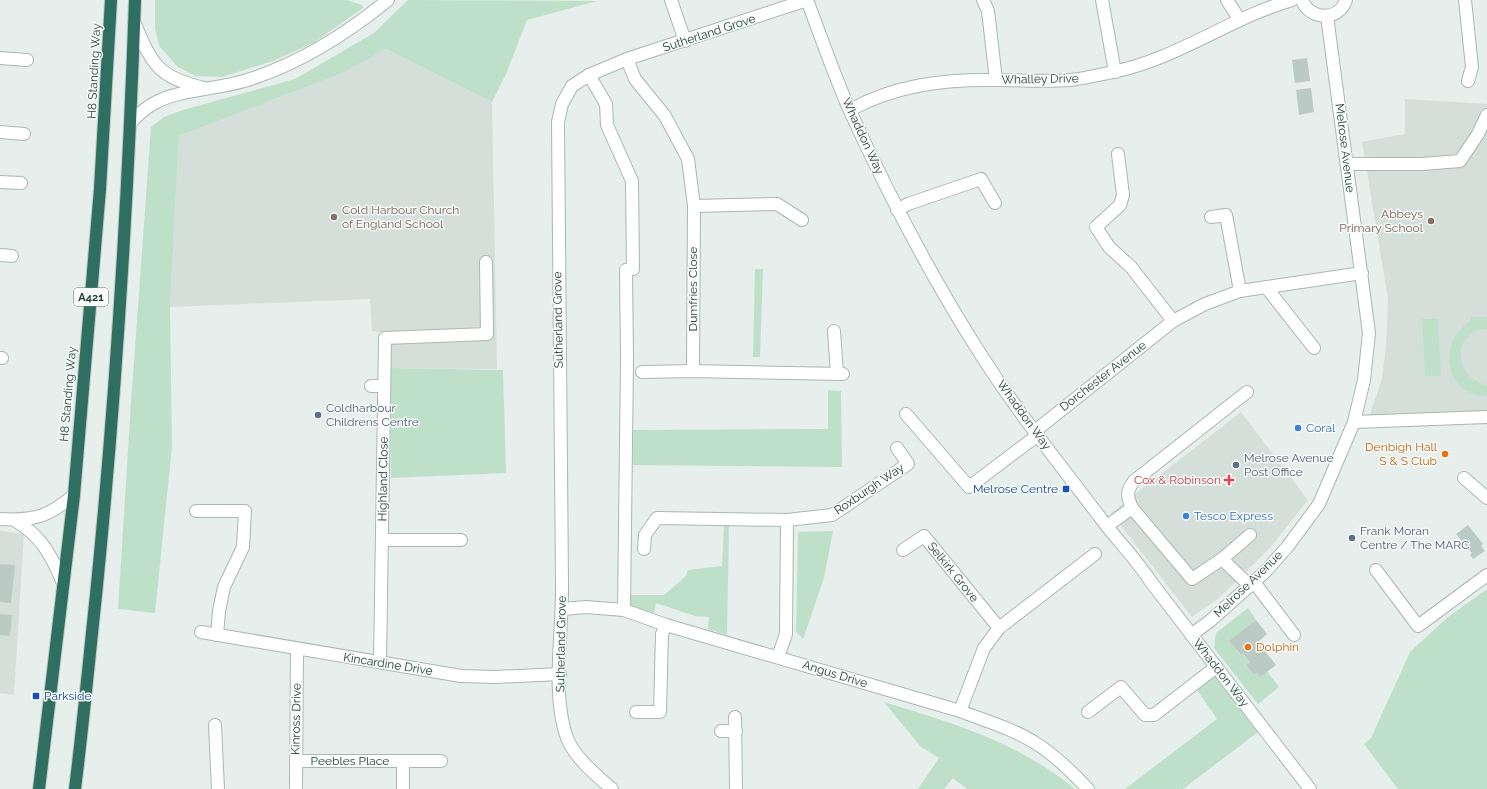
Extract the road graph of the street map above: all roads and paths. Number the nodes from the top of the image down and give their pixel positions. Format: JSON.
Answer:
{"nodes":[{"id":1,"x":111,"y":0,"type":"edge"},
{"id":2,"x":135,"y":0,"type":"edge"},
{"id":3,"x":388,"y":0,"type":"edge"},
{"id":4,"x":671,"y":0,"type":"edge"},
{"id":5,"x":807,"y":0,"type":"edge"},
{"id":6,"x":984,"y":0,"type":"edge"},
{"id":7,"x":1102,"y":0,"type":"edge"},
{"id":8,"x":1227,"y":0,"type":"edge"},
{"id":9,"x":1292,"y":0,"type":"edge"},
{"id":10,"x":1302,"y":0,"type":"edge"},
{"id":11,"x":1346,"y":0,"type":"edge"},
{"id":12,"x":1465,"y":0,"type":"edge"},
{"id":13,"x":1327,"y":16,"type":"junction"},
{"id":14,"x":1239,"y":19,"type":"junction"},
{"id":15,"x":134,"y":22,"type":"junction"},
{"id":16,"x":685,"y":41,"type":"junction"},
{"id":17,"x":0,"y":58,"type":"edge"},
{"id":18,"x":627,"y":59,"type":"junction"},
{"id":19,"x":28,"y":60,"type":"dead end"},
{"id":20,"x":1115,"y":72,"type":"junction"},
{"id":21,"x":589,"y":75,"type":"junction"},
{"id":22,"x":996,"y":80,"type":"junction"},
{"id":23,"x":1468,"y":81,"type":"dead end"},
{"id":24,"x":209,"y":89,"type":"junction"},
{"id":25,"x":850,"y":110,"type":"junction"},
{"id":26,"x":1487,"y":115,"type":"edge"},
{"id":27,"x":132,"y":121,"type":"junction"},
{"id":28,"x":0,"y":132,"type":"edge"},
{"id":29,"x":24,"y":134,"type":"dead end"},
{"id":30,"x":1118,"y":154,"type":"dead end"},
{"id":31,"x":1347,"y":164,"type":"junction"},
{"id":32,"x":0,"y":182,"type":"edge"},
{"id":33,"x":21,"y":184,"type":"dead end"},
{"id":34,"x":995,"y":203,"type":"dead end"},
{"id":35,"x":694,"y":206,"type":"junction"},
{"id":36,"x":897,"y":210,"type":"junction"},
{"id":37,"x":1211,"y":217,"type":"dead end"},
{"id":38,"x":802,"y":220,"type":"dead end"},
{"id":39,"x":0,"y":254,"type":"edge"},
{"id":40,"x":12,"y":256,"type":"dead end"},
{"id":41,"x":486,"y":262,"type":"dead end"},
{"id":42,"x":1362,"y":273,"type":"junction"},
{"id":43,"x":1266,"y":287,"type":"junction"},
{"id":44,"x":1240,"y":291,"type":"junction"},
{"id":45,"x":1173,"y":321,"type":"junction"},
{"id":46,"x":834,"y":331,"type":"dead end"},
{"id":47,"x":1314,"y":348,"type":"dead end"},
{"id":48,"x":693,"y":371,"type":"junction"},
{"id":49,"x":642,"y":372,"type":"dead end"},
{"id":50,"x":371,"y":386,"type":"dead end"},
{"id":51,"x":384,"y":386,"type":"junction"},
{"id":52,"x":1247,"y":392,"type":"dead end"},
{"id":53,"x":906,"y":414,"type":"dead end"},
{"id":54,"x":1487,"y":417,"type":"edge"},
{"id":55,"x":1354,"y":422,"type":"junction"},
{"id":56,"x":1036,"y":433,"type":"junction"},
{"id":57,"x":897,"y":448,"type":"dead end"},
{"id":58,"x":1464,"y":478,"type":"dead end"},
{"id":59,"x":74,"y":495,"type":"junction"},
{"id":60,"x":1487,"y":498,"type":"edge"},
{"id":61,"x":1132,"y":508,"type":"junction"},
{"id":62,"x":196,"y":511,"type":"dead end"},
{"id":63,"x":0,"y":519,"type":"edge"},
{"id":64,"x":14,"y":520,"type":"junction"},
{"id":65,"x":787,"y":520,"type":"junction"},
{"id":66,"x":1106,"y":526,"type":"junction"},
{"id":67,"x":1250,"y":535,"type":"dead end"},
{"id":68,"x":382,"y":540,"type":"junction"},
{"id":69,"x":461,"y":540,"type":"dead end"},
{"id":70,"x":644,"y":549,"type":"dead end"},
{"id":71,"x":903,"y":550,"type":"dead end"},
{"id":72,"x":1095,"y":554,"type":"dead end"},
{"id":73,"x":1222,"y":559,"type":"junction"},
{"id":74,"x":1376,"y":570,"type":"dead end"},
{"id":75,"x":1487,"y":575,"type":"edge"},
{"id":76,"x":1252,"y":584,"type":"junction"},
{"id":77,"x":62,"y":589,"type":"junction"},
{"id":78,"x":563,"y":609,"type":"junction"},
{"id":79,"x":624,"y":610,"type":"junction"},
{"id":80,"x":666,"y":625,"type":"junction"},
{"id":81,"x":999,"y":628,"type":"junction"},
{"id":82,"x":201,"y":632,"type":"dead end"},
{"id":83,"x":217,"y":635,"type":"junction"},
{"id":84,"x":1191,"y":635,"type":"junction"},
{"id":85,"x":1294,"y":635,"type":"dead end"},
{"id":86,"x":297,"y":650,"type":"junction"},
{"id":87,"x":778,"y":657,"type":"junction"},
{"id":88,"x":380,"y":662,"type":"junction"},
{"id":89,"x":1216,"y":667,"type":"junction"},
{"id":90,"x":560,"y":674,"type":"junction"},
{"id":91,"x":636,"y":712,"type":"dead end"},
{"id":92,"x":960,"y":712,"type":"junction"},
{"id":93,"x":1088,"y":712,"type":"dead end"},
{"id":94,"x":736,"y":717,"type":"dead end"},
{"id":95,"x":215,"y":725,"type":"dead end"},
{"id":96,"x":721,"y":731,"type":"dead end"},
{"id":97,"x":736,"y":731,"type":"junction"},
{"id":98,"x":296,"y":761,"type":"junction"},
{"id":99,"x":403,"y":761,"type":"junction"},
{"id":100,"x":441,"y":761,"type":"dead end"},
{"id":101,"x":39,"y":789,"type":"edge"},
{"id":102,"x":75,"y":789,"type":"edge"},
{"id":103,"x":218,"y":789,"type":"edge"},
{"id":104,"x":296,"y":789,"type":"edge"},
{"id":105,"x":403,"y":789,"type":"edge"},
{"id":106,"x":612,"y":789,"type":"edge"},
{"id":107,"x":736,"y":789,"type":"edge"},
{"id":108,"x":1088,"y":789,"type":"edge"},
{"id":109,"x":1310,"y":789,"type":"edge"}],
"edges":[{"from":1,"to":59,"type":"highway","name":"H8 Standing Way","number":"A421"},
{"from":2,"to":15,"type":"highway","number":"A421"},
{"from":3,"to":24,"type":"street"},
{"from":4,"to":16,"type":"street"},
{"from":5,"to":16,"type":"street","name":"Sutherland Grove"},
{"from":5,"to":25,"type":"street","name":"Whaddon Way"},
{"from":6,"to":22,"type":"street"},
{"from":7,"to":20,"type":"street"},
{"from":8,"to":14,"type":"street"},
{"from":9,"to":14,"type":"street","name":"Whalley Drive"},
{"from":10,"to":13,"type":"street"},
{"from":11,"to":13,"type":"street"},
{"from":12,"to":23,"type":"street"},
{"from":13,"to":31,"type":"street","name":"Melrose Avenue"},
{"from":14,"to":20,"type":"street","name":"Whalley Drive"},
{"from":15,"to":24,"type":"street"},
{"from":15,"to":27,"type":"highway","number":"A421"},
{"from":16,"to":18,"type":"street","name":"Sutherland Grove"},
{"from":17,"to":19,"type":"street"},
{"from":18,"to":21,"type":"street","name":"Sutherland Grove"},
{"from":18,"to":35,"type":"street","name":"Dumfries Close"},
{"from":20,"to":22,"type":"street","name":"Whalley Drive"},
{"from":21,"to":78,"type":"street","name":"Sutherland Grove"},
{"from":21,"to":79,"type":"street"},
{"from":22,"to":25,"type":"street","name":"Whalley Drive"},
{"from":24,"to":27,"type":"street"},
{"from":25,"to":36,"type":"street","name":"Whaddon Way"},
{"from":26,"to":31,"type":"street"},
{"from":27,"to":102,"type":"highway","number":"A421"},
{"from":28,"to":29,"type":"street"},
{"from":30,"to":45,"type":"street"},
{"from":31,"to":42,"type":"street","name":"Melrose Avenue"},
{"from":32,"to":33,"type":"street"},
{"from":34,"to":36,"type":"street"},
{"from":35,"to":38,"type":"street"},
{"from":35,"to":48,"type":"street","name":"Dumfries Close"},
{"from":36,"to":56,"type":"street","name":"Whaddon Way"},
{"from":37,"to":44,"type":"street"},
{"from":39,"to":40,"type":"street"},
{"from":41,"to":51,"type":"street","name":"Highland Close"},
{"from":42,"to":43,"type":"street","name":"Dorchester Avenue"},
{"from":42,"to":55,"type":"street","name":"Melrose Avenue"},
{"from":43,"to":44,"type":"street","name":"Dorchester Avenue"},
{"from":43,"to":47,"type":"street"},
{"from":44,"to":45,"type":"street","name":"Dorchester Avenue"},
{"from":45,"to":56,"type":"street","name":"Dorchester Avenue"},
{"from":46,"to":48,"type":"street"},
{"from":48,"to":49,"type":"street"},
{"from":50,"to":51,"type":"street"},
{"from":51,"to":68,"type":"street","name":"Highland Close"},
{"from":52,"to":61,"type":"street"},
{"from":53,"to":56,"type":"street","name":"Dorchester Avenue"},
{"from":54,"to":55,"type":"street"},
{"from":55,"to":76,"type":"street","name":"Melrose Avenue"},
{"from":56,"to":66,"type":"street","name":"Whaddon Way"},
{"from":57,"to":65,"type":"street","name":"Roxburgh Way"},
{"from":58,"to":60,"type":"street"},
{"from":59,"to":64,"type":"street"},
{"from":59,"to":77,"type":"highway","name":"H8 Standing Way","number":"A421"},
{"from":61,"to":66,"type":"street"},
{"from":61,"to":73,"type":"street"},
{"from":62,"to":83,"type":"street"},
{"from":63,"to":64,"type":"street"},
{"from":64,"to":77,"type":"street"},
{"from":65,"to":70,"type":"street","name":"Roxburgh Way"},
{"from":65,"to":87,"type":"street"},
{"from":66,"to":84,"type":"street","name":"Whaddon Way"},
{"from":67,"to":73,"type":"street"},
{"from":68,"to":69,"type":"street"},
{"from":68,"to":88,"type":"street","name":"Highland Close"},
{"from":71,"to":81,"type":"street","name":"Selkirk Grove"},
{"from":72,"to":81,"type":"street"},
{"from":73,"to":76,"type":"street"},
{"from":74,"to":75,"type":"street"},
{"from":76,"to":84,"type":"street","name":"Melrose Avenue"},
{"from":76,"to":85,"type":"street"},
{"from":77,"to":101,"type":"highway","name":"H8 Standing Way","number":"A421"},
{"from":78,"to":79,"type":"street","name":"Angus Drive"},
{"from":78,"to":90,"type":"street","name":"Sutherland Grove"},
{"from":79,"to":80,"type":"street","name":"Angus Drive"},
{"from":80,"to":87,"type":"street","name":"Angus Drive"},
{"from":80,"to":91,"type":"street"},
{"from":81,"to":92,"type":"street"},
{"from":82,"to":83,"type":"street","name":"Kincardine Drive"},
{"from":83,"to":86,"type":"street","name":"Kincardine Drive"},
{"from":84,"to":89,"type":"street","name":"Whaddon Way"},
{"from":86,"to":88,"type":"street","name":"Kincardine Drive"},
{"from":86,"to":98,"type":"street","name":"Kinross Drive"},
{"from":87,"to":92,"type":"street","name":"Angus Drive"},
{"from":88,"to":90,"type":"street","name":"Kincardine Drive"},
{"from":89,"to":93,"type":"street"},
{"from":89,"to":109,"type":"street","name":"Whaddon Way"},
{"from":90,"to":106,"type":"street","name":"Sutherland Grove"},
{"from":92,"to":108,"type":"street","name":"Angus Drive"},
{"from":94,"to":97,"type":"street"},
{"from":95,"to":103,"type":"street"},
{"from":96,"to":97,"type":"street"},
{"from":97,"to":107,"type":"street"},
{"from":98,"to":99,"type":"street","name":"Peebles Place"},
{"from":98,"to":104,"type":"street","name":"Kinross Drive"},
{"from":99,"to":100,"type":"street","name":"Peebles Place"},
{"from":99,"to":105,"type":"street","name":"Peebles Place"}]}
